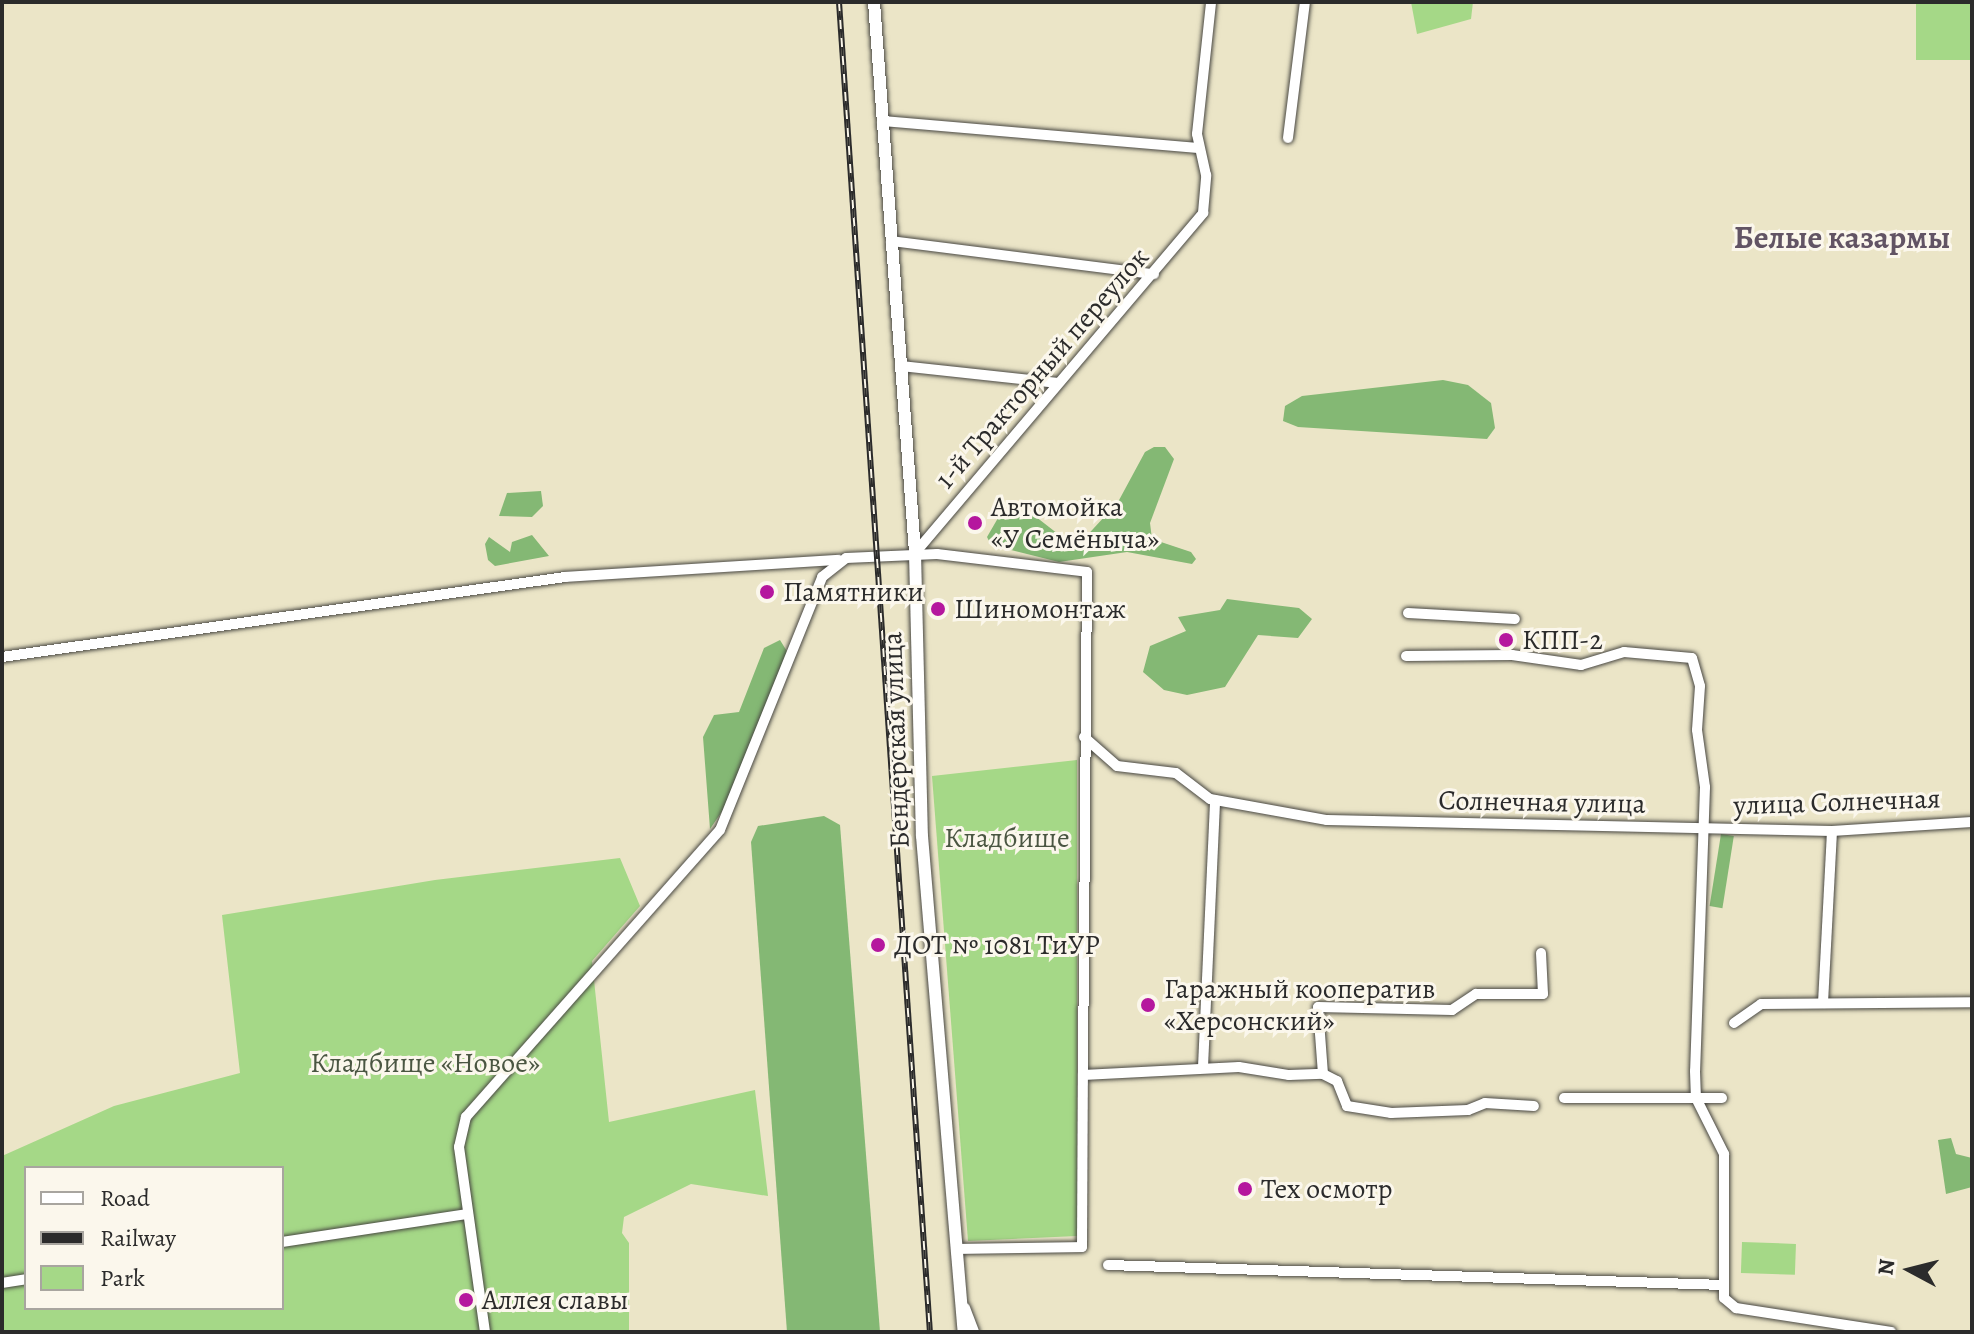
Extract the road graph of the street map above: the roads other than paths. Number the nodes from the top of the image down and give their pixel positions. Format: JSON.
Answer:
{"nodes":[{"id":1,"x":874,"y":2,"type":"edge"},
{"id":2,"x":1211,"y":2,"type":"edge"},
{"id":3,"x":1305,"y":2,"type":"edge"},
{"id":4,"x":882,"y":121,"type":"junction"},
{"id":5,"x":1288,"y":138,"type":"dead end"},
{"id":6,"x":1199,"y":148,"type":"junction"},
{"id":7,"x":891,"y":241,"type":"junction"},
{"id":8,"x":1154,"y":274,"type":"junction"},
{"id":9,"x":901,"y":366,"type":"junction"},
{"id":10,"x":1058,"y":383,"type":"junction"},
{"id":11,"x":915,"y":553,"type":"junction"},
{"id":12,"x":838,"y":560,"type":"junction"},
{"id":13,"x":1408,"y":613,"type":"dead end"},
{"id":14,"x":1515,"y":619,"type":"dead end"},
{"id":15,"x":1406,"y":656,"type":"dead end"},
{"id":16,"x":2,"y":657,"type":"edge"},
{"id":17,"x":1084,"y":737,"type":"junction"},
{"id":18,"x":1215,"y":800,"type":"junction"},
{"id":19,"x":1972,"y":822,"type":"edge"},
{"id":20,"x":1702,"y":829,"type":"junction"},
{"id":21,"x":1832,"y":831,"type":"junction"},
{"id":22,"x":1541,"y":953,"type":"dead end"},
{"id":23,"x":1972,"y":1002,"type":"edge"},
{"id":24,"x":1823,"y":1003,"type":"junction"},
{"id":25,"x":1734,"y":1023,"type":"dead end"},
{"id":26,"x":1203,"y":1067,"type":"junction"},
{"id":27,"x":1323,"y":1074,"type":"junction"},
{"id":28,"x":1083,"y":1075,"type":"junction"},
{"id":29,"x":1564,"y":1098,"type":"dead end"},
{"id":30,"x":1696,"y":1098,"type":"junction"},
{"id":31,"x":1722,"y":1098,"type":"dead end"},
{"id":32,"x":1534,"y":1106,"type":"dead end"},
{"id":33,"x":468,"y":1214,"type":"junction"},
{"id":34,"x":284,"y":1242,"type":"edge"},
{"id":35,"x":959,"y":1249,"type":"junction"},
{"id":36,"x":1108,"y":1265,"type":"dead end"},
{"id":37,"x":24,"y":1279,"type":"edge"},
{"id":38,"x":2,"y":1283,"type":"edge"},
{"id":39,"x":1724,"y":1285,"type":"junction"},
{"id":40,"x":961,"y":1297,"type":"junction"},
{"id":41,"x":485,"y":1332,"type":"edge"},
{"id":42,"x":964,"y":1332,"type":"edge"},
{"id":43,"x":974,"y":1332,"type":"edge"},
{"id":44,"x":1891,"y":1332,"type":"edge"}],
"edges":[{"from":1,"to":4,"type":"main road","name":"Бендерская улица"},
{"from":2,"to":6,"type":"street"},
{"from":3,"to":5,"type":"street"},
{"from":4,"to":6,"type":"street"},
{"from":4,"to":7,"type":"main road","name":"Бендерская улица"},
{"from":6,"to":8,"type":"street","name":"1-й Тракторный переулок"},
{"from":7,"to":8,"type":"street"},
{"from":7,"to":9,"type":"main road","name":"Бендерская улица"},
{"from":8,"to":10,"type":"street","name":"1-й Тракторный переулок"},
{"from":9,"to":10,"type":"street"},
{"from":9,"to":11,"type":"main road","name":"Бендерская улица"},
{"from":10,"to":11,"type":"street","name":"1-й Тракторный переулок"},
{"from":11,"to":12,"type":"street"},
{"from":11,"to":17,"type":"street"},
{"from":11,"to":35,"type":"main road","name":"Бендерская улица"},
{"from":12,"to":16,"type":"street"},
{"from":12,"to":33,"type":"street"},
{"from":13,"to":14,"type":"street"},
{"from":15,"to":20,"type":"street"},
{"from":17,"to":18,"type":"street"},
{"from":17,"to":28,"type":"street"},
{"from":18,"to":20,"type":"street","name":"Солнечная улица"},
{"from":18,"to":26,"type":"street"},
{"from":19,"to":21,"type":"street","name":"улица Солнечная"},
{"from":20,"to":21,"type":"street","name":"улица Солнечная"},
{"from":20,"to":30,"type":"street"},
{"from":21,"to":24,"type":"street"},
{"from":22,"to":27,"type":"street"},
{"from":23,"to":24,"type":"street"},
{"from":24,"to":25,"type":"street"},
{"from":26,"to":27,"type":"street"},
{"from":26,"to":28,"type":"street"},
{"from":27,"to":32,"type":"street"},
{"from":28,"to":35,"type":"street"},
{"from":29,"to":30,"type":"street"},
{"from":30,"to":31,"type":"street"},
{"from":30,"to":39,"type":"street"},
{"from":33,"to":34,"type":"street"},
{"from":33,"to":41,"type":"street"},
{"from":35,"to":40,"type":"main road","name":"Бендерская улица"},
{"from":36,"to":39,"type":"street"},
{"from":37,"to":38,"type":"street"},
{"from":39,"to":44,"type":"street"},
{"from":40,"to":42,"type":"main road","name":"Бендерская улица"},
{"from":40,"to":43,"type":"street"}]}
